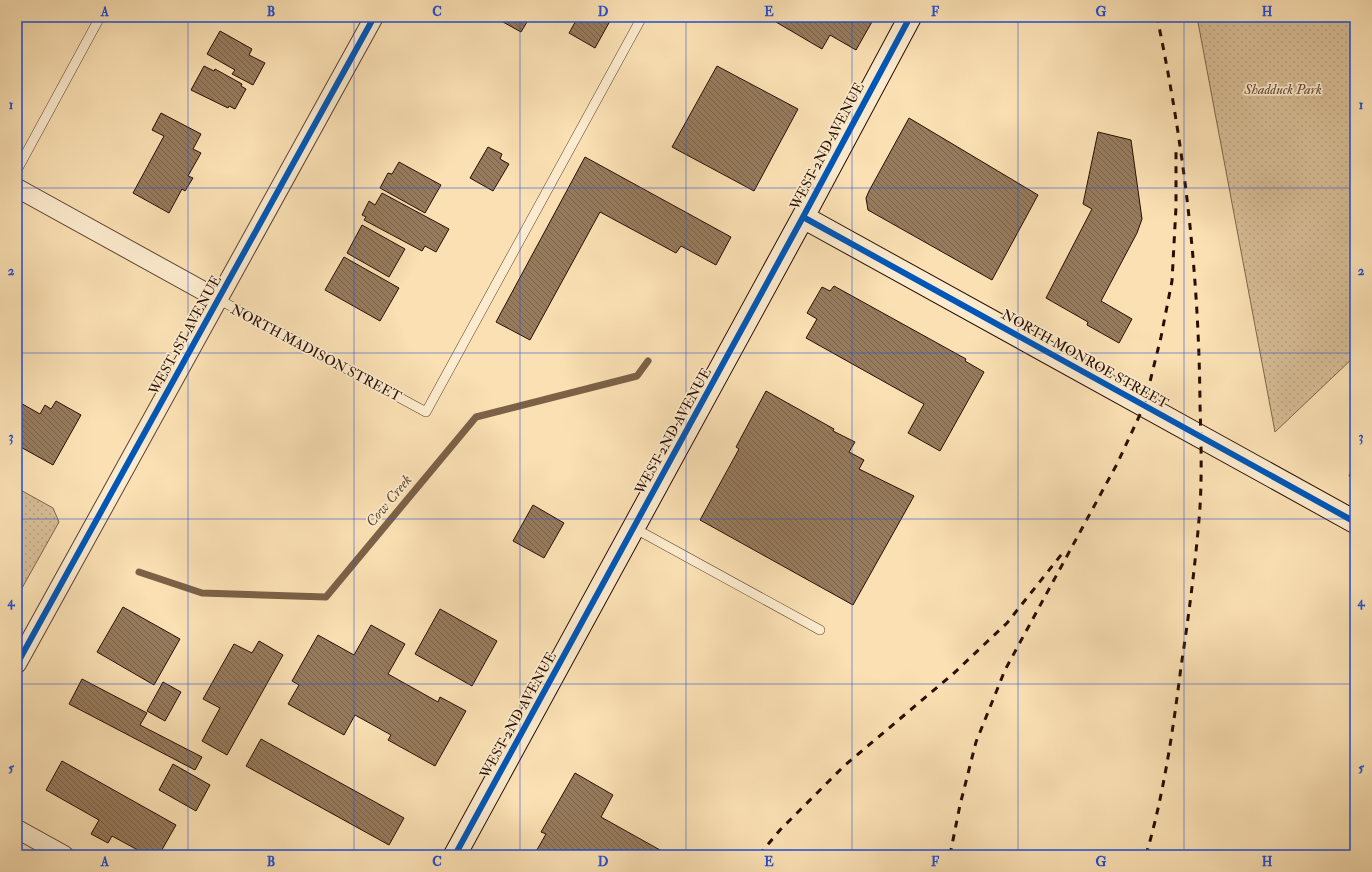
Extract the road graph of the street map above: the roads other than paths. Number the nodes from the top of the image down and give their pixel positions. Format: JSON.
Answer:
{"nodes":[{"id":1,"x":100,"y":17,"type":"edge"},
{"id":2,"x":374,"y":17,"type":"edge"},
{"id":3,"x":642,"y":17,"type":"edge"},
{"id":4,"x":910,"y":17,"type":"edge"},
{"id":5,"x":17,"y":170,"type":"edge"},
{"id":6,"x":17,"y":188,"type":"edge"},
{"id":7,"x":803,"y":217,"type":"junction"},
{"id":8,"x":218,"y":299,"type":"junction"},
{"id":9,"x":1355,"y":522,"type":"edge"},
{"id":10,"x":634,"y":528,"type":"junction"},
{"id":11,"x":820,"y":630,"type":"dead end"},
{"id":12,"x":17,"y":664,"type":"edge"},
{"id":13,"x":17,"y":829,"type":"edge"},
{"id":14,"x":64,"y":855,"type":"edge"},
{"id":15,"x":456,"y":855,"type":"edge"}],
"edges":[{"from":1,"to":5,"type":"lane"},
{"from":2,"to":8,"type":"street","name":"WEST 1ST AVENUE"},
{"from":3,"to":8,"type":"lane","name":"NORTH MADISON STREET"},
{"from":4,"to":7,"type":"street","name":"WEST 2ND AVENUE"},
{"from":6,"to":8,"type":"street","name":"NORTH MADISON STREET"},
{"from":7,"to":9,"type":"street","name":"NORTH MONROE STREET"},
{"from":7,"to":10,"type":"street","name":"WEST 2ND AVENUE"},
{"from":8,"to":12,"type":"street","name":"WEST 1ST AVENUE"},
{"from":10,"to":11,"type":"lane"},
{"from":10,"to":15,"type":"street","name":"WEST 2ND AVENUE"},
{"from":13,"to":14,"type":"street"}]}
